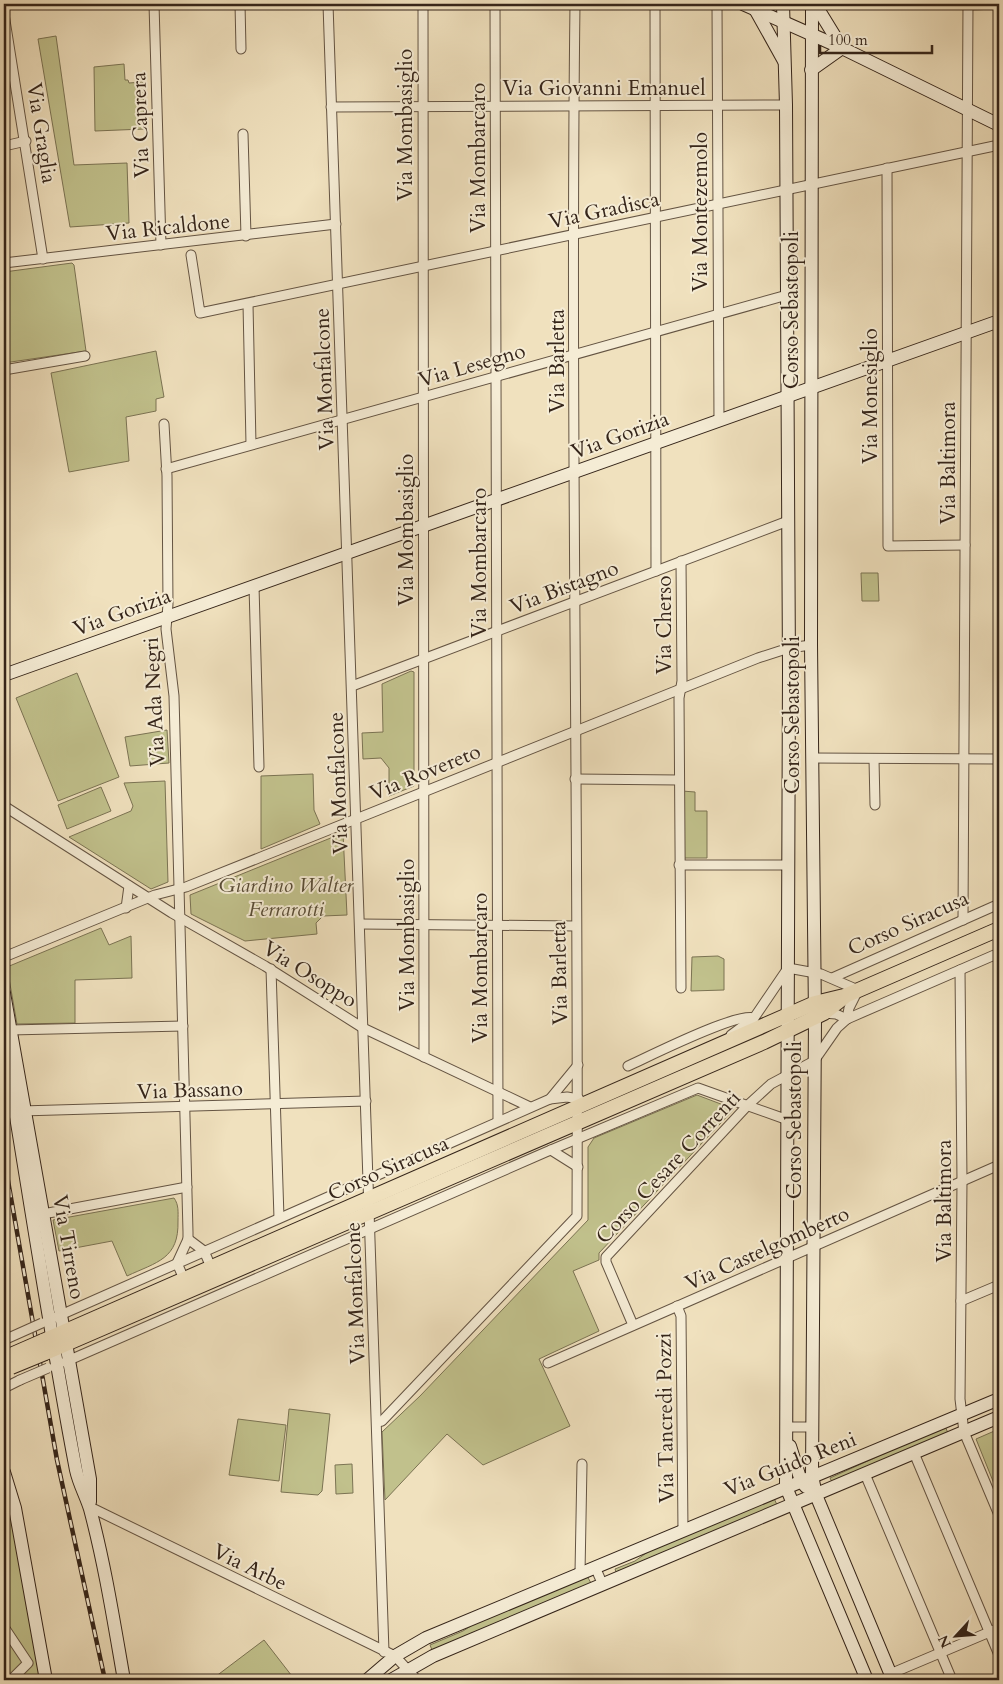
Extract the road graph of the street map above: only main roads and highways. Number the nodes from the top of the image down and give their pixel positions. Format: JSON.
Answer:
{"nodes":[{"id":1,"x":743,"y":4,"type":"edge"},
{"id":2,"x":783,"y":4,"type":"edge"},
{"id":3,"x":814,"y":4,"type":"edge"},
{"id":4,"x":760,"y":6,"type":"edge"},
{"id":5,"x":783,"y":20,"type":"junction"},
{"id":6,"x":812,"y":34,"type":"junction"},
{"id":7,"x":842,"y":48,"type":"junction"},
{"id":8,"x":785,"y":62,"type":"junction"},
{"id":9,"x":811,"y":70,"type":"junction"},
{"id":10,"x":999,"y":125,"type":"edge"},
{"id":11,"x":999,"y":321,"type":"edge"},
{"id":12,"x":812,"y":388,"type":"junction"},
{"id":13,"x":787,"y":396,"type":"junction"},
{"id":14,"x":4,"y":675,"type":"edge"},
{"id":15,"x":999,"y":929,"type":"edge"},
{"id":16,"x":4,"y":993,"type":"edge"},
{"id":17,"x":818,"y":1011,"type":"junction"},
{"id":18,"x":788,"y":1015,"type":"junction"},
{"id":19,"x":788,"y":1030,"type":"junction"},
{"id":20,"x":4,"y":1044,"type":"edge"},
{"id":21,"x":20,"y":1111,"type":"junction"},
{"id":22,"x":370,"y":1205,"type":"junction"},
{"id":23,"x":51,"y":1319,"type":"junction"},
{"id":24,"x":55,"y":1342,"type":"junction"},
{"id":25,"x":4,"y":1358,"type":"edge"},
{"id":26,"x":4,"y":1371,"type":"edge"},
{"id":27,"x":999,"y":1399,"type":"edge"},
{"id":28,"x":999,"y":1417,"type":"edge"},
{"id":29,"x":786,"y":1430,"type":"junction"},
{"id":30,"x":4,"y":1472,"type":"edge"},
{"id":31,"x":806,"y":1479,"type":"junction"},
{"id":32,"x":786,"y":1488,"type":"junction"},
{"id":33,"x":816,"y":1495,"type":"junction"},
{"id":34,"x":792,"y":1505,"type":"junction"},
{"id":35,"x":90,"y":1507,"type":"junction"},
{"id":36,"x":406,"y":1675,"type":"edge"},
{"id":37,"x":891,"y":1677,"type":"edge"},
{"id":38,"x":46,"y":1680,"type":"edge"},
{"id":39,"x":124,"y":1680,"type":"edge"},
{"id":40,"x":367,"y":1680,"type":"edge"},
{"id":41,"x":391,"y":1680,"type":"edge"},
{"id":42,"x":867,"y":1680,"type":"edge"}],
"edges":[{"from":1,"to":4,"type":"main road"},
{"from":2,"to":5,"type":"main road","name":"Corso Sebastopoli"},
{"from":3,"to":6,"type":"main road","name":"Corso Sebastopoli"},
{"from":3,"to":7,"type":"main road"},
{"from":4,"to":5,"type":"main road"},
{"from":4,"to":8,"type":"main road"},
{"from":5,"to":6,"type":"main road"},
{"from":5,"to":8,"type":"main road","name":"Corso Sebastopoli"},
{"from":6,"to":7,"type":"main road"},
{"from":6,"to":9,"type":"main road","name":"Corso Sebastopoli"},
{"from":7,"to":9,"type":"main road"},
{"from":7,"to":10,"type":"main road"},
{"from":8,"to":13,"type":"main road","name":"Corso Sebastopoli"},
{"from":9,"to":12,"type":"main road","name":"Corso Sebastopoli"},
{"from":11,"to":12,"type":"main road","name":"Via Gorizia"},
{"from":12,"to":13,"type":"main road","name":"Via Gorizia"},
{"from":12,"to":17,"type":"main road","name":"Corso Sebastopoli"},
{"from":13,"to":14,"type":"main road","name":"Via Gorizia"},
{"from":13,"to":18,"type":"main road","name":"Corso Sebastopoli"},
{"from":15,"to":17,"type":"main road","name":"Corso Siracusa"},
{"from":16,"to":21,"type":"main road","name":"Via Tirreno"},
{"from":17,"to":18,"type":"main road","name":"Corso Siracusa"},
{"from":17,"to":19,"type":"main road","name":"Corso Siracusa"},
{"from":17,"to":31,"type":"main road","name":"Corso Sebastopoli"},
{"from":18,"to":19,"type":"main road","name":"Corso Sebastopoli"},
{"from":18,"to":22,"type":"main road","name":"Corso Siracusa"},
{"from":19,"to":22,"type":"main road","name":"Corso Siracusa"},
{"from":19,"to":29,"type":"main road","name":"Corso Sebastopoli"},
{"from":20,"to":21,"type":"main road","name":"Via Tirreno"},
{"from":21,"to":23,"type":"main road","name":"Via Tirreno"},
{"from":21,"to":23,"type":"main road","name":"Via Tirreno"},
{"from":22,"to":24,"type":"main road","name":"Corso Siracusa"},
{"from":23,"to":24,"type":"main road","name":"Via Tirreno"},
{"from":24,"to":25,"type":"main road","bridge":true},
{"from":24,"to":26,"type":"main road","bridge":true},
{"from":24,"to":35,"type":"main road","name":"Via Tirreno"},
{"from":24,"to":35,"type":"main road","name":"Via Tirreno"},
{"from":27,"to":31,"type":"main road","name":"Via Guido Reni"},
{"from":28,"to":33,"type":"main road","name":"Via Guido Reni"},
{"from":29,"to":31,"type":"main road"},
{"from":29,"to":32,"type":"main road","name":"Corso Sebastopoli"},
{"from":30,"to":38,"type":"main road"},
{"from":31,"to":32,"type":"main road","name":"Via Guido Reni"},
{"from":31,"to":33,"type":"main road"},
{"from":32,"to":34,"type":"main road","name":"Corso Sebastopoli"},
{"from":32,"to":40,"type":"main road","name":"Via Guido Reni"},
{"from":33,"to":34,"type":"main road","name":"Via Guido Reni"},
{"from":33,"to":37,"type":"main road"},
{"from":34,"to":36,"type":"main road","name":"Via Guido Reni"},
{"from":34,"to":42,"type":"main road","name":"Corso Sebastopoli"},
{"from":35,"to":39,"type":"main road","name":"Via Tirreno"},
{"from":36,"to":41,"type":"main road","name":"Via Guido Reni"}]}
